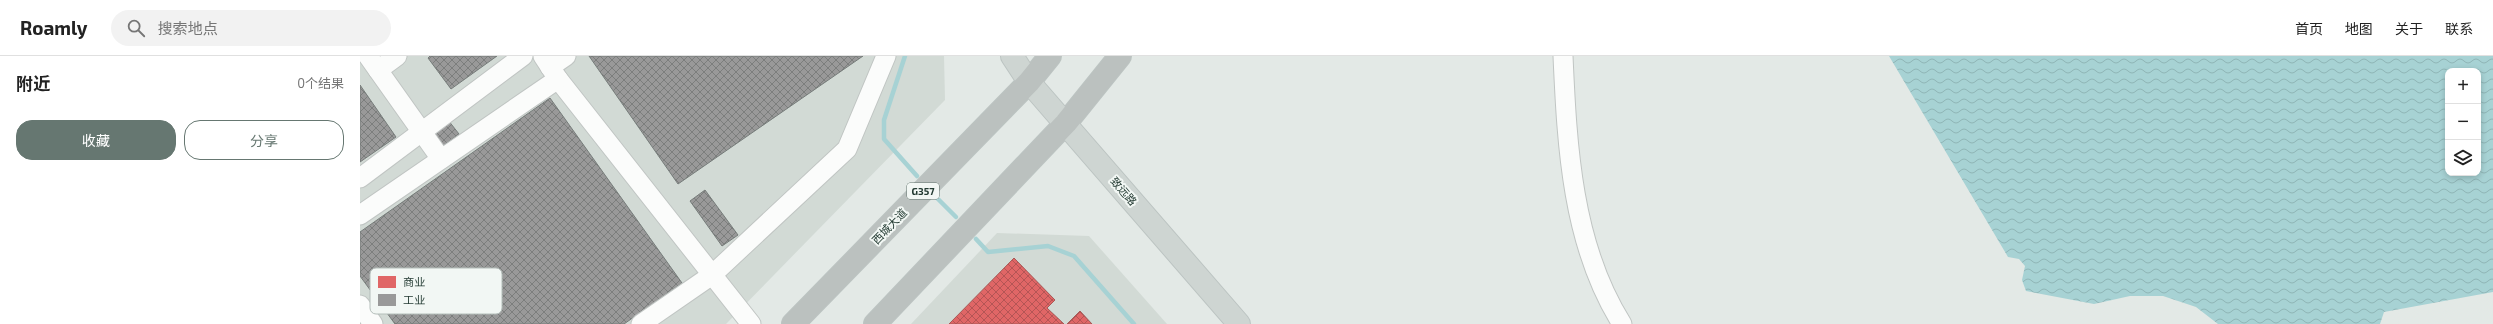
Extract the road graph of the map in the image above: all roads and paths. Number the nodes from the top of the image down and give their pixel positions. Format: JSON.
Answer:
{"nodes":[{"id":1,"x":397,"y":56,"type":"edge"},
{"id":2,"x":523,"y":56,"type":"edge"},
{"id":3,"x":566,"y":56,"type":"edge"},
{"id":4,"x":886,"y":56,"type":"edge"},
{"id":5,"x":1012,"y":56,"type":"edge"},
{"id":6,"x":1050,"y":56,"type":"edge"},
{"id":7,"x":1120,"y":56,"type":"edge"},
{"id":8,"x":1563,"y":56,"type":"edge"},
{"id":9,"x":373,"y":63,"type":"edge"},
{"id":10,"x":550,"y":67,"type":"edge"},
{"id":11,"x":1029,"y":82,"type":"junction"},
{"id":12,"x":1066,"y":124,"type":"junction"},
{"id":13,"x":422,"y":132,"type":"junction"},
{"id":14,"x":441,"y":159,"type":"junction"},
{"id":15,"x":360,"y":178,"type":"edge"},
{"id":16,"x":360,"y":215,"type":"edge"},
{"id":17,"x":712,"y":275,"type":"junction"},
{"id":18,"x":360,"y":305,"type":"edge"},
{"id":19,"x":373,"y":324,"type":"edge"},
{"id":20,"x":641,"y":324,"type":"edge"},
{"id":21,"x":751,"y":324,"type":"edge"},
{"id":22,"x":793,"y":324,"type":"edge"},
{"id":23,"x":875,"y":324,"type":"edge"},
{"id":24,"x":1239,"y":324,"type":"edge"},
{"id":25,"x":1622,"y":324,"type":"edge"}],
"edges":[{"from":1,"to":9,"type":"street"},
{"from":2,"to":13,"type":"street"},
{"from":3,"to":10,"type":"street"},
{"from":4,"to":17,"type":"street"},
{"from":5,"to":11,"type":"main road","name":"致远路"},
{"from":6,"to":11,"type":"highway","name":"西城大道","number":"G357"},
{"from":7,"to":12,"type":"highway"},
{"from":8,"to":25,"type":"street"},
{"from":9,"to":13,"type":"street"},
{"from":10,"to":14,"type":"street"},
{"from":10,"to":17,"type":"street"},
{"from":11,"to":12,"type":"main road","name":"致远路"},
{"from":11,"to":22,"type":"highway","name":"西城大道","number":"G357"},
{"from":12,"to":23,"type":"highway"},
{"from":12,"to":24,"type":"main road","name":"致远路"},
{"from":13,"to":14,"type":"street"},
{"from":13,"to":15,"type":"street"},
{"from":14,"to":16,"type":"street"},
{"from":17,"to":20,"type":"street"},
{"from":17,"to":21,"type":"street"},
{"from":18,"to":19,"type":"street"}]}
